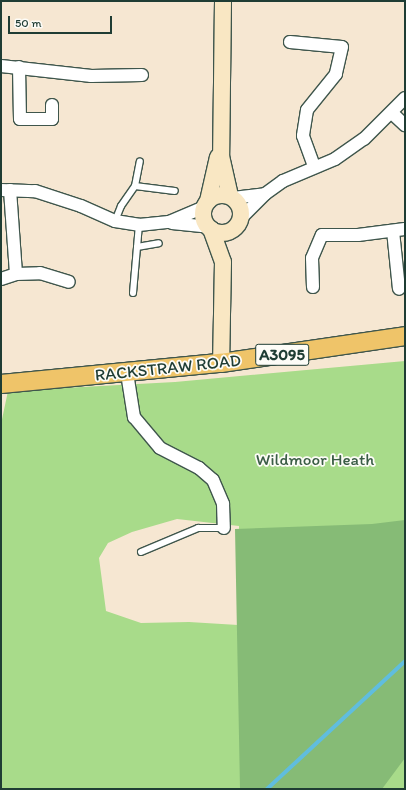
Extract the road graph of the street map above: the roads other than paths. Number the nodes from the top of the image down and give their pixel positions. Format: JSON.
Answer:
{"nodes":[{"id":1,"x":224,"y":1,"type":"edge"},
{"id":2,"x":290,"y":42,"type":"dead end"},
{"id":3,"x":1,"y":66,"type":"edge"},
{"id":4,"x":19,"y":67,"type":"junction"},
{"id":5,"x":142,"y":75,"type":"dead end"},
{"id":6,"x":405,"y":98,"type":"edge"},
{"id":7,"x":52,"y":105,"type":"dead end"},
{"id":8,"x":392,"y":113,"type":"junction"},
{"id":9,"x":405,"y":125,"type":"edge"},
{"id":10,"x":222,"y":136,"type":"junction"},
{"id":11,"x":140,"y":161,"type":"dead end"},
{"id":12,"x":314,"y":166,"type":"junction"},
{"id":13,"x":135,"y":186,"type":"junction"},
{"id":14,"x":5,"y":190,"type":"edge"},
{"id":15,"x":175,"y":191,"type":"dead end"},
{"id":16,"x":265,"y":194,"type":"junction"},
{"id":17,"x":231,"y":197,"type":"junction"},
{"id":18,"x":206,"y":204,"type":"junction"},
{"id":19,"x":115,"y":221,"type":"junction"},
{"id":20,"x":239,"y":221,"type":"junction"},
{"id":21,"x":169,"y":222,"type":"junction"},
{"id":22,"x":139,"y":225,"type":"junction"},
{"id":23,"x":210,"y":228,"type":"junction"},
{"id":24,"x":405,"y":229,"type":"edge"},
{"id":25,"x":393,"y":231,"type":"junction"},
{"id":26,"x":159,"y":243,"type":"dead end"},
{"id":27,"x":137,"y":247,"type":"junction"},
{"id":28,"x":223,"y":262,"type":"junction"},
{"id":29,"x":16,"y":274,"type":"junction"},
{"id":30,"x":1,"y":279,"type":"edge"},
{"id":31,"x":69,"y":282,"type":"dead end"},
{"id":32,"x":313,"y":287,"type":"dead end"},
{"id":33,"x":399,"y":289,"type":"dead end"},
{"id":34,"x":133,"y":294,"type":"dead end"},
{"id":35,"x":405,"y":336,"type":"edge"},
{"id":36,"x":221,"y":363,"type":"junction"},
{"id":37,"x":127,"y":373,"type":"junction"},
{"id":38,"x":1,"y":384,"type":"edge"},
{"id":39,"x":224,"y":528,"type":"joint"},
{"id":40,"x":141,"y":552,"type":"dead end"}],
"edges":[{"from":1,"to":10,"type":"street"},
{"from":2,"to":12,"type":"street"},
{"from":3,"to":4,"type":"street"},
{"from":4,"to":5,"type":"street"},
{"from":4,"to":7,"type":"street"},
{"from":6,"to":8,"type":"street"},
{"from":8,"to":9,"type":"street"},
{"from":8,"to":12,"type":"street"},
{"from":10,"to":17,"type":"street"},
{"from":10,"to":18,"type":"street"},
{"from":11,"to":13,"type":"lane"},
{"from":12,"to":16,"type":"street"},
{"from":13,"to":15,"type":"lane"},
{"from":13,"to":19,"type":"lane"},
{"from":14,"to":19,"type":"street"},
{"from":14,"to":29,"type":"street"},
{"from":16,"to":17,"type":"street"},
{"from":16,"to":20,"type":"street"},
{"from":17,"to":18,"type":"street"},
{"from":17,"to":20,"type":"street"},
{"from":18,"to":21,"type":"street"},
{"from":18,"to":23,"type":"street"},
{"from":19,"to":22,"type":"street"},
{"from":20,"to":23,"type":"street"},
{"from":20,"to":28,"type":"street"},
{"from":21,"to":22,"type":"street"},
{"from":21,"to":23,"type":"street"},
{"from":22,"to":27,"type":"lane"},
{"from":23,"to":28,"type":"street"},
{"from":24,"to":25,"type":"street"},
{"from":25,"to":32,"type":"street"},
{"from":25,"to":33,"type":"street"},
{"from":26,"to":27,"type":"lane"},
{"from":27,"to":34,"type":"lane"},
{"from":28,"to":36,"type":"street"},
{"from":29,"to":30,"type":"street"},
{"from":29,"to":31,"type":"street"},
{"from":35,"to":36,"type":"main road","name":"RACKSTRAW ROAD","number":"A3095"},
{"from":36,"to":37,"type":"main road","name":"RACKSTRAW ROAD","number":"A3095"},
{"from":37,"to":38,"type":"main road","name":"RACKSTRAW ROAD","number":"A3095"},
{"from":37,"to":39,"type":"street"},
{"from":39,"to":40,"type":"lane"}]}
